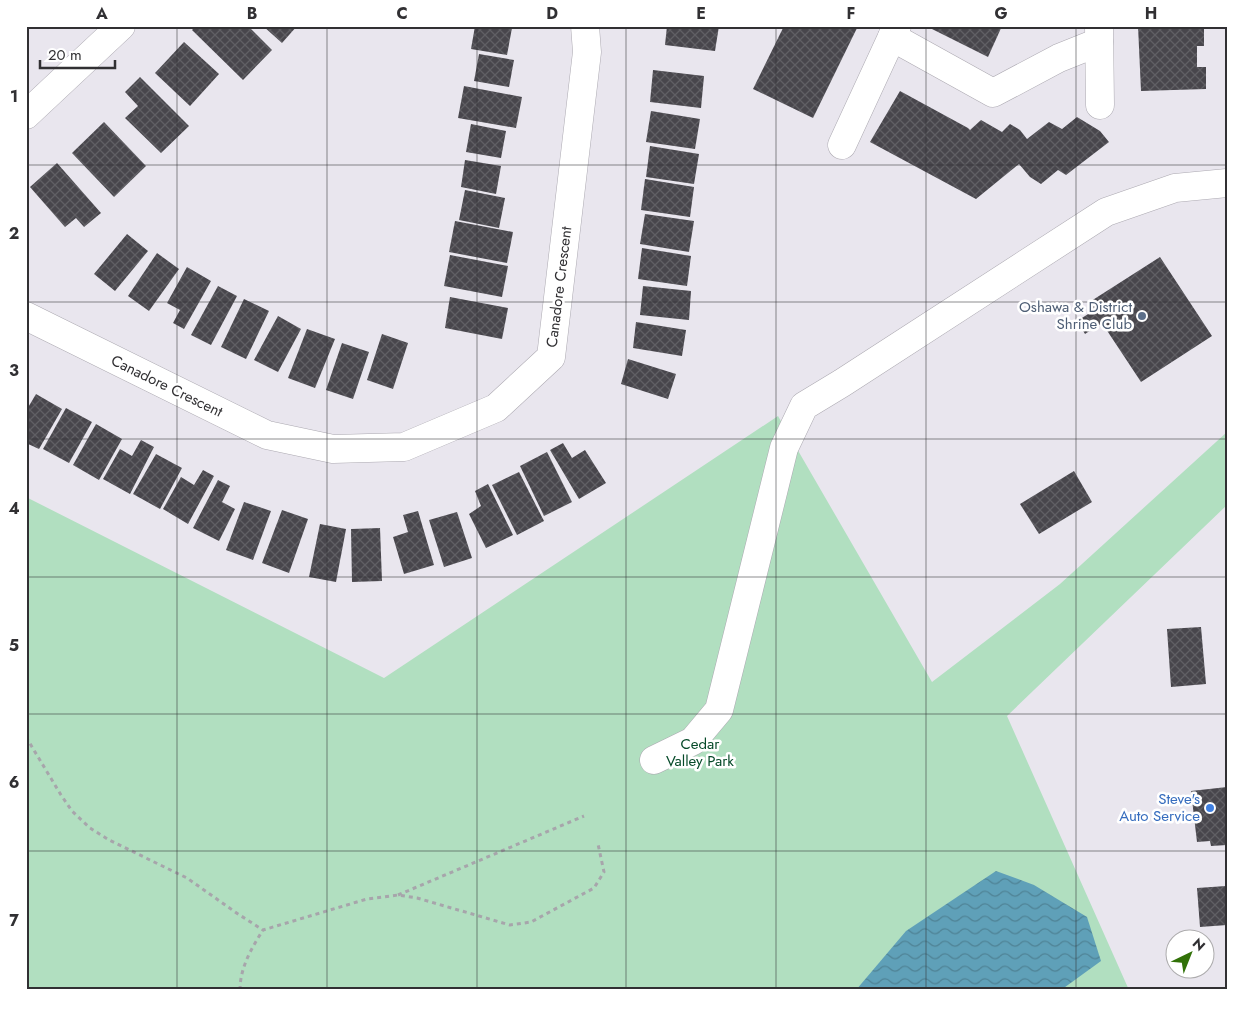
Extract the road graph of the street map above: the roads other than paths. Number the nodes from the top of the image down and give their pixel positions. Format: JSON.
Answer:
{"nodes":[{"id":1,"x":121,"y":26,"type":"edge"},
{"id":2,"x":585,"y":26,"type":"edge"},
{"id":3,"x":894,"y":32,"type":"edge"},
{"id":4,"x":1099,"y":34,"type":"edge"},
{"id":5,"x":1100,"y":105,"type":"dead end"},
{"id":6,"x":26,"y":115,"type":"edge"},
{"id":7,"x":842,"y":145,"type":"dead end"},
{"id":8,"x":1227,"y":183,"type":"edge"},
{"id":9,"x":26,"y":316,"type":"edge"},
{"id":10,"x":654,"y":760,"type":"dead end"}],
"edges":[{"from":1,"to":6,"type":"street"},
{"from":2,"to":9,"type":"street","name":"Canadore Crescent"},
{"from":3,"to":4,"type":"street"},
{"from":3,"to":7,"type":"street"},
{"from":4,"to":5,"type":"street"},
{"from":8,"to":10,"type":"street"}]}
